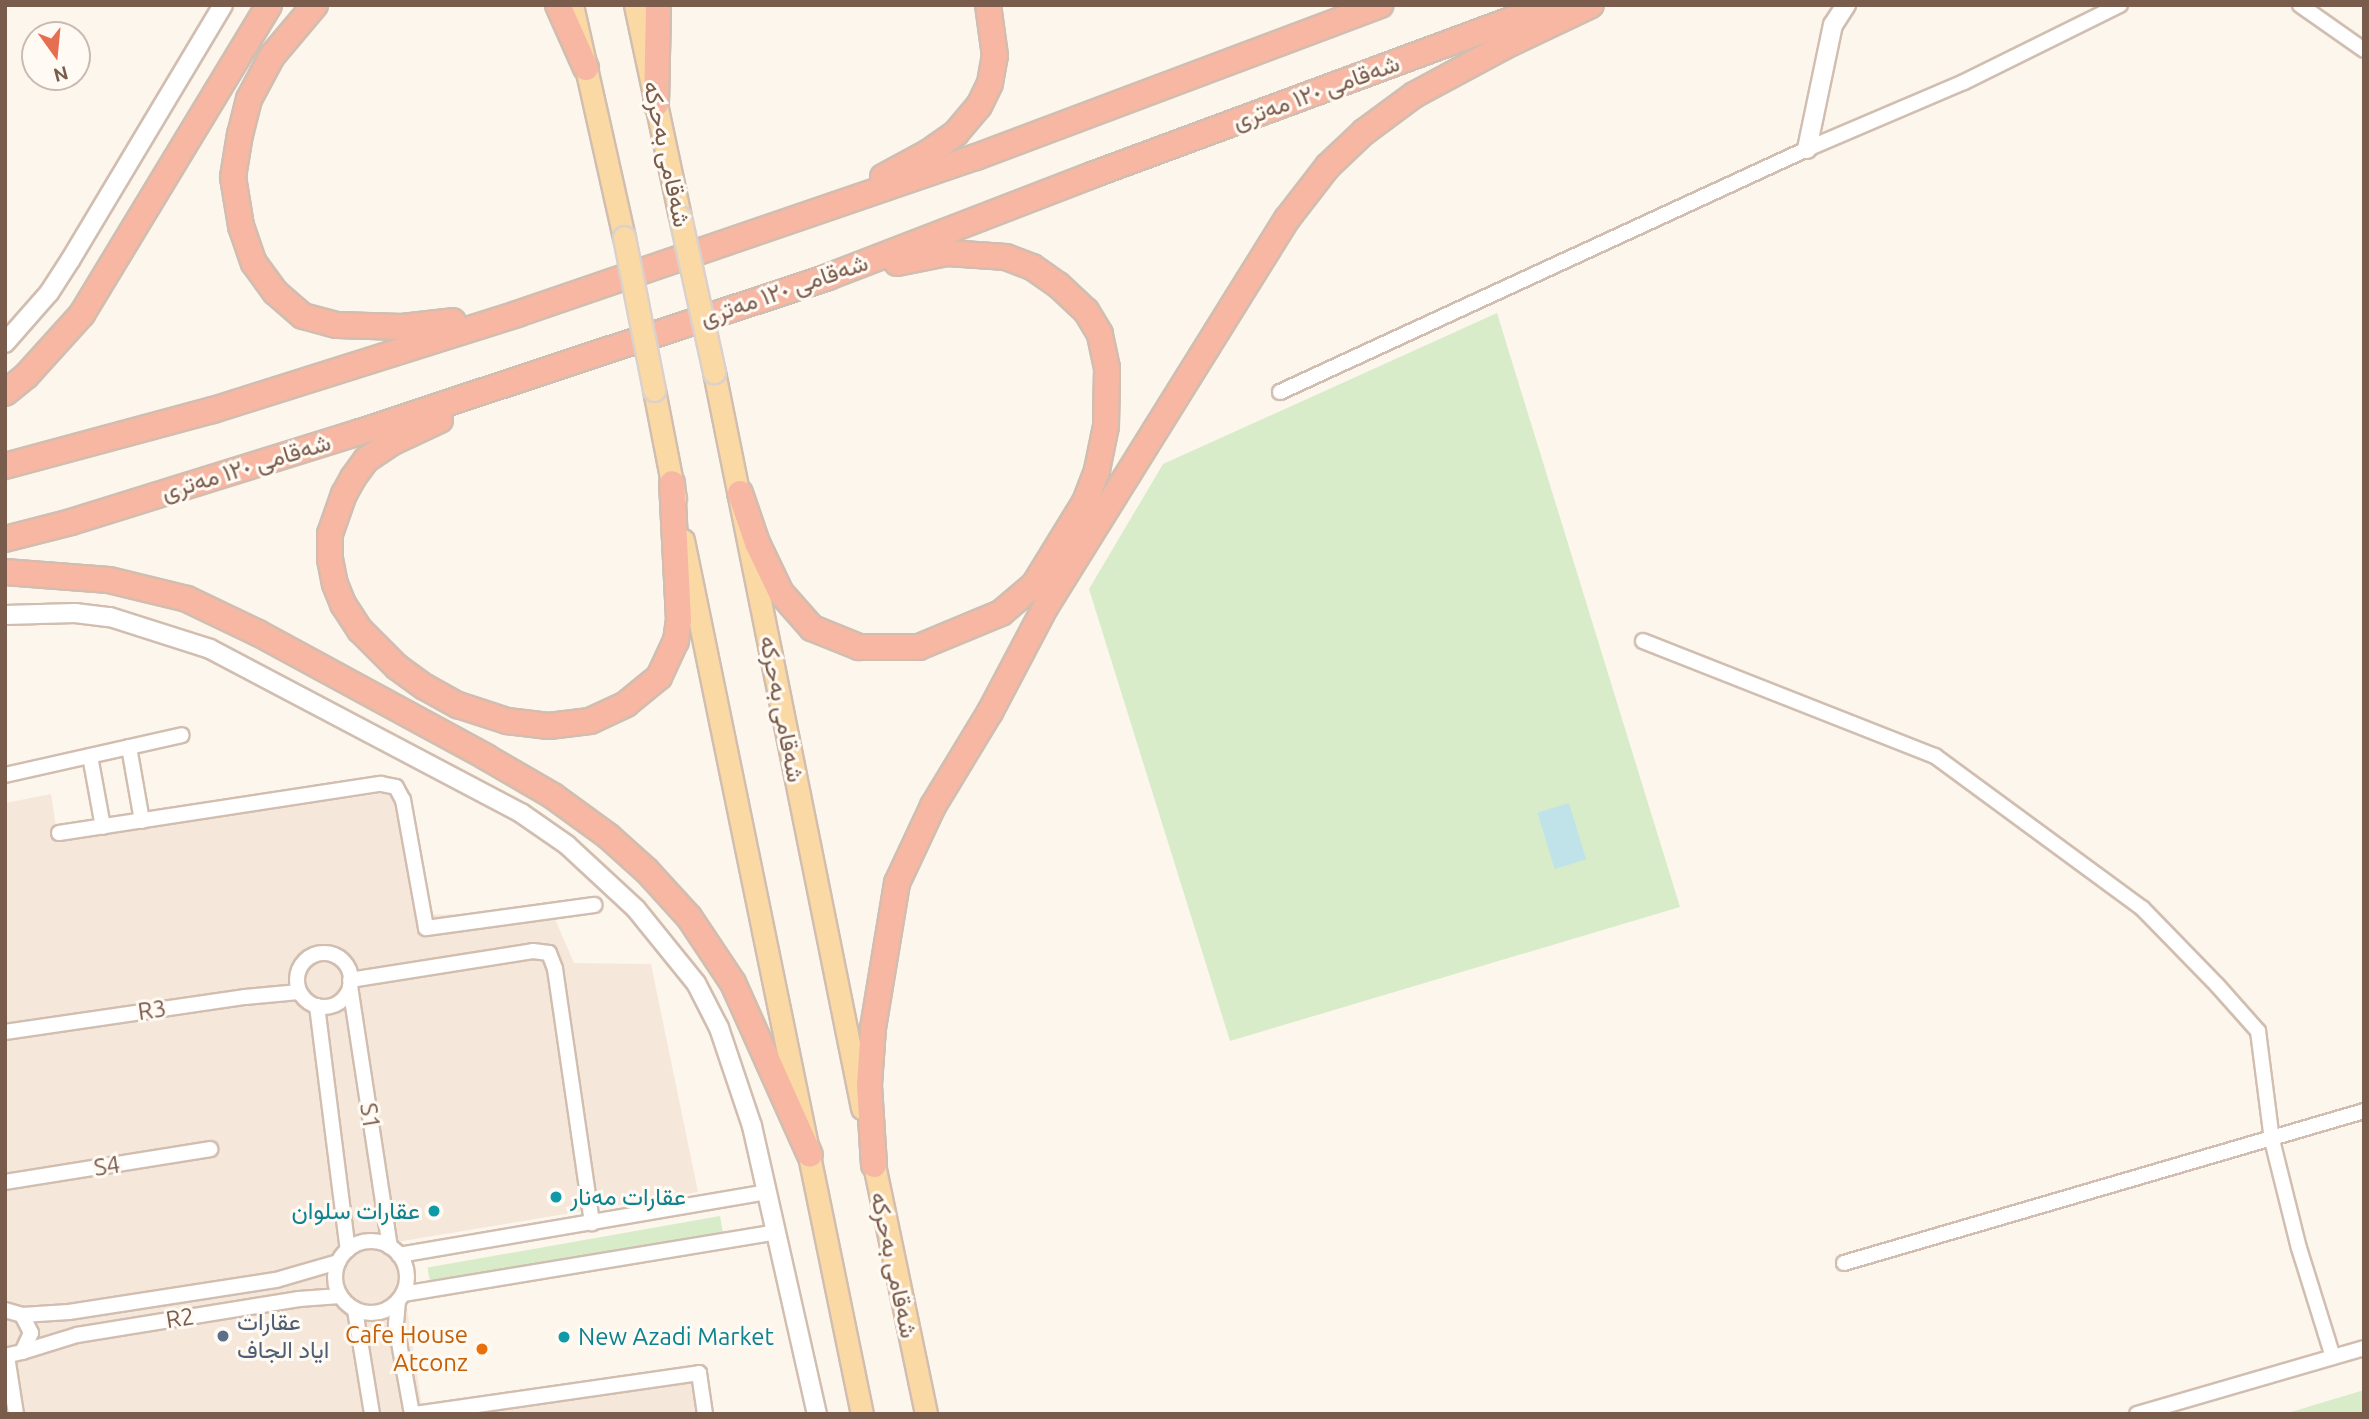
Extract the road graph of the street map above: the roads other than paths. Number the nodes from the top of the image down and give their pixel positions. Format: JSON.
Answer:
{"nodes":[{"id":1,"x":223,"y":5,"type":"edge"},
{"id":2,"x":269,"y":5,"type":"edge"},
{"id":3,"x":315,"y":5,"type":"edge"},
{"id":4,"x":558,"y":5,"type":"edge"},
{"id":5,"x":572,"y":5,"type":"edge"},
{"id":6,"x":635,"y":5,"type":"edge"},
{"id":7,"x":658,"y":5,"type":"edge"},
{"id":8,"x":988,"y":5,"type":"edge"},
{"id":9,"x":1380,"y":5,"type":"edge"},
{"id":10,"x":1551,"y":5,"type":"edge"},
{"id":11,"x":1591,"y":5,"type":"edge"},
{"id":12,"x":1846,"y":5,"type":"edge"},
{"id":13,"x":2120,"y":5,"type":"edge"},
{"id":14,"x":2300,"y":5,"type":"edge"},
{"id":15,"x":2364,"y":50,"type":"edge"},
{"id":16,"x":586,"y":68,"type":"junction"},
{"id":17,"x":656,"y":104,"type":"junction"},
{"id":18,"x":1807,"y":149,"type":"junction"},
{"id":19,"x":817,"y":211,"type":"junction"},
{"id":20,"x":828,"y":278,"type":"junction"},
{"id":21,"x":517,"y":314,"type":"junction"},
{"id":22,"x":5,"y":343,"type":"edge"},
{"id":23,"x":550,"y":370,"type":"junction"},
{"id":24,"x":1280,"y":391,"type":"dead end"},
{"id":25,"x":5,"y":393,"type":"edge"},
{"id":26,"x":5,"y":466,"type":"edge"},
{"id":27,"x":671,"y":483,"type":"junction"},
{"id":28,"x":740,"y":493,"type":"junction"},
{"id":29,"x":5,"y":539,"type":"edge"},
{"id":30,"x":5,"y":572,"type":"edge"},
{"id":31,"x":5,"y":615,"type":"edge"},
{"id":32,"x":1643,"y":641,"type":"dead end"},
{"id":33,"x":183,"y":735,"type":"dead end"},
{"id":34,"x":129,"y":747,"type":"junction"},
{"id":35,"x":89,"y":756,"type":"junction"},
{"id":36,"x":5,"y":775,"type":"edge"},
{"id":37,"x":142,"y":821,"type":"junction"},
{"id":38,"x":103,"y":827,"type":"junction"},
{"id":39,"x":60,"y":834,"type":"dead end"},
{"id":40,"x":594,"y":905,"type":"dead end"},
{"id":41,"x":350,"y":983,"type":"junction"},
{"id":42,"x":299,"y":992,"type":"junction"},
{"id":43,"x":317,"y":1006,"type":"junction"},
{"id":44,"x":5,"y":1032,"type":"edge"},
{"id":45,"x":2364,"y":1111,"type":"edge"},
{"id":46,"x":2272,"y":1140,"type":"junction"},
{"id":47,"x":210,"y":1149,"type":"dead end"},
{"id":48,"x":810,"y":1155,"type":"junction"},
{"id":49,"x":874,"y":1165,"type":"junction"},
{"id":50,"x":5,"y":1182,"type":"edge"},
{"id":51,"x":768,"y":1192,"type":"junction"},
{"id":52,"x":592,"y":1223,"type":"junction"},
{"id":53,"x":776,"y":1232,"type":"junction"},
{"id":54,"x":348,"y":1250,"type":"junction"},
{"id":55,"x":394,"y":1251,"type":"junction"},
{"id":56,"x":338,"y":1262,"type":"junction"},
{"id":57,"x":1844,"y":1263,"type":"dead end"},
{"id":58,"x":340,"y":1296,"type":"junction"},
{"id":59,"x":400,"y":1298,"type":"junction"},
{"id":60,"x":5,"y":1310,"type":"edge"},
{"id":61,"x":355,"y":1310,"type":"junction"},
{"id":62,"x":22,"y":1315,"type":"junction"},
{"id":63,"x":2364,"y":1348,"type":"edge"},
{"id":64,"x":11,"y":1354,"type":"edge"},
{"id":65,"x":2333,"y":1357,"type":"junction"},
{"id":66,"x":16,"y":1414,"type":"edge"},
{"id":67,"x":372,"y":1414,"type":"edge"},
{"id":68,"x":414,"y":1414,"type":"edge"},
{"id":69,"x":705,"y":1414,"type":"edge"},
{"id":70,"x":817,"y":1414,"type":"edge"},
{"id":71,"x":862,"y":1414,"type":"edge"},
{"id":72,"x":926,"y":1414,"type":"edge"},
{"id":73,"x":2137,"y":1414,"type":"edge"}],
"edges":[{"from":1,"to":22,"type":"street"},
{"from":2,"to":25,"type":"highway"},
{"from":3,"to":21,"type":"highway"},
{"from":4,"to":16,"type":"highway"},
{"from":5,"to":16,"type":"main road"},
{"from":6,"to":17,"type":"main road","name":"شەقامی بەحرکە"},
{"from":7,"to":17,"type":"highway"},
{"from":8,"to":19,"type":"highway"},
{"from":9,"to":19,"type":"highway"},
{"from":10,"to":20,"type":"highway","name":"شەقامی ١٢٠ مەتری"},
{"from":11,"to":49,"type":"highway"},
{"from":12,"to":18,"type":"street"},
{"from":13,"to":18,"type":"street"},
{"from":14,"to":15,"type":"street"},
{"from":16,"to":27,"type":"main road","bridge":true},
{"from":17,"to":28,"type":"main road","name":"شەقامی بەحرکە","bridge":true},
{"from":18,"to":24,"type":"street"},
{"from":19,"to":21,"type":"highway"},
{"from":20,"to":23,"type":"highway","name":"شەقامی ١٢٠ مەتری"},
{"from":20,"to":28,"type":"highway"},
{"from":21,"to":26,"type":"highway"},
{"from":23,"to":27,"type":"highway"},
{"from":23,"to":29,"type":"highway","name":"شەقامی ١٢٠ مەتری"},
{"from":27,"to":48,"type":"main road"},
{"from":28,"to":49,"type":"main road","name":"شەقامی بەحرکە"},
{"from":30,"to":48,"type":"highway"},
{"from":31,"to":51,"type":"street"},
{"from":32,"to":46,"type":"street"},
{"from":33,"to":34,"type":"street"},
{"from":34,"to":35,"type":"street"},
{"from":34,"to":37,"type":"street"},
{"from":35,"to":36,"type":"street"},
{"from":35,"to":38,"type":"street"},
{"from":37,"to":38,"type":"street"},
{"from":37,"to":40,"type":"street"},
{"from":38,"to":39,"type":"street"},
{"from":41,"to":42,"type":"street"},
{"from":41,"to":43,"type":"street"},
{"from":41,"to":52,"type":"street"},
{"from":41,"to":55,"type":"street","name":"S1"},
{"from":42,"to":43,"type":"street"},
{"from":42,"to":44,"type":"street","name":"R3"},
{"from":43,"to":54,"type":"street","name":"S1"},
{"from":45,"to":46,"type":"street"},
{"from":46,"to":57,"type":"street"},
{"from":46,"to":65,"type":"street"},
{"from":47,"to":50,"type":"street","name":"S4"},
{"from":48,"to":71,"type":"main road"},
{"from":49,"to":72,"type":"main road","name":"شەقامی بەحرکە"},
{"from":51,"to":52,"type":"street"},
{"from":51,"to":53,"type":"street"},
{"from":52,"to":55,"type":"street"},
{"from":53,"to":59,"type":"street"},
{"from":53,"to":70,"type":"street"},
{"from":54,"to":55,"type":"street"},
{"from":54,"to":56,"type":"street"},
{"from":55,"to":59,"type":"street"},
{"from":56,"to":58,"type":"street"},
{"from":56,"to":62,"type":"street","name":"R2"},
{"from":58,"to":61,"type":"street"},
{"from":58,"to":64,"type":"street","name":"R2"},
{"from":59,"to":61,"type":"street"},
{"from":59,"to":68,"type":"street"},
{"from":60,"to":62,"type":"street"},
{"from":61,"to":67,"type":"street"},
{"from":62,"to":64,"type":"street"},
{"from":63,"to":65,"type":"street"},
{"from":64,"to":66,"type":"street"},
{"from":65,"to":73,"type":"street"},
{"from":68,"to":69,"type":"street"}]}
